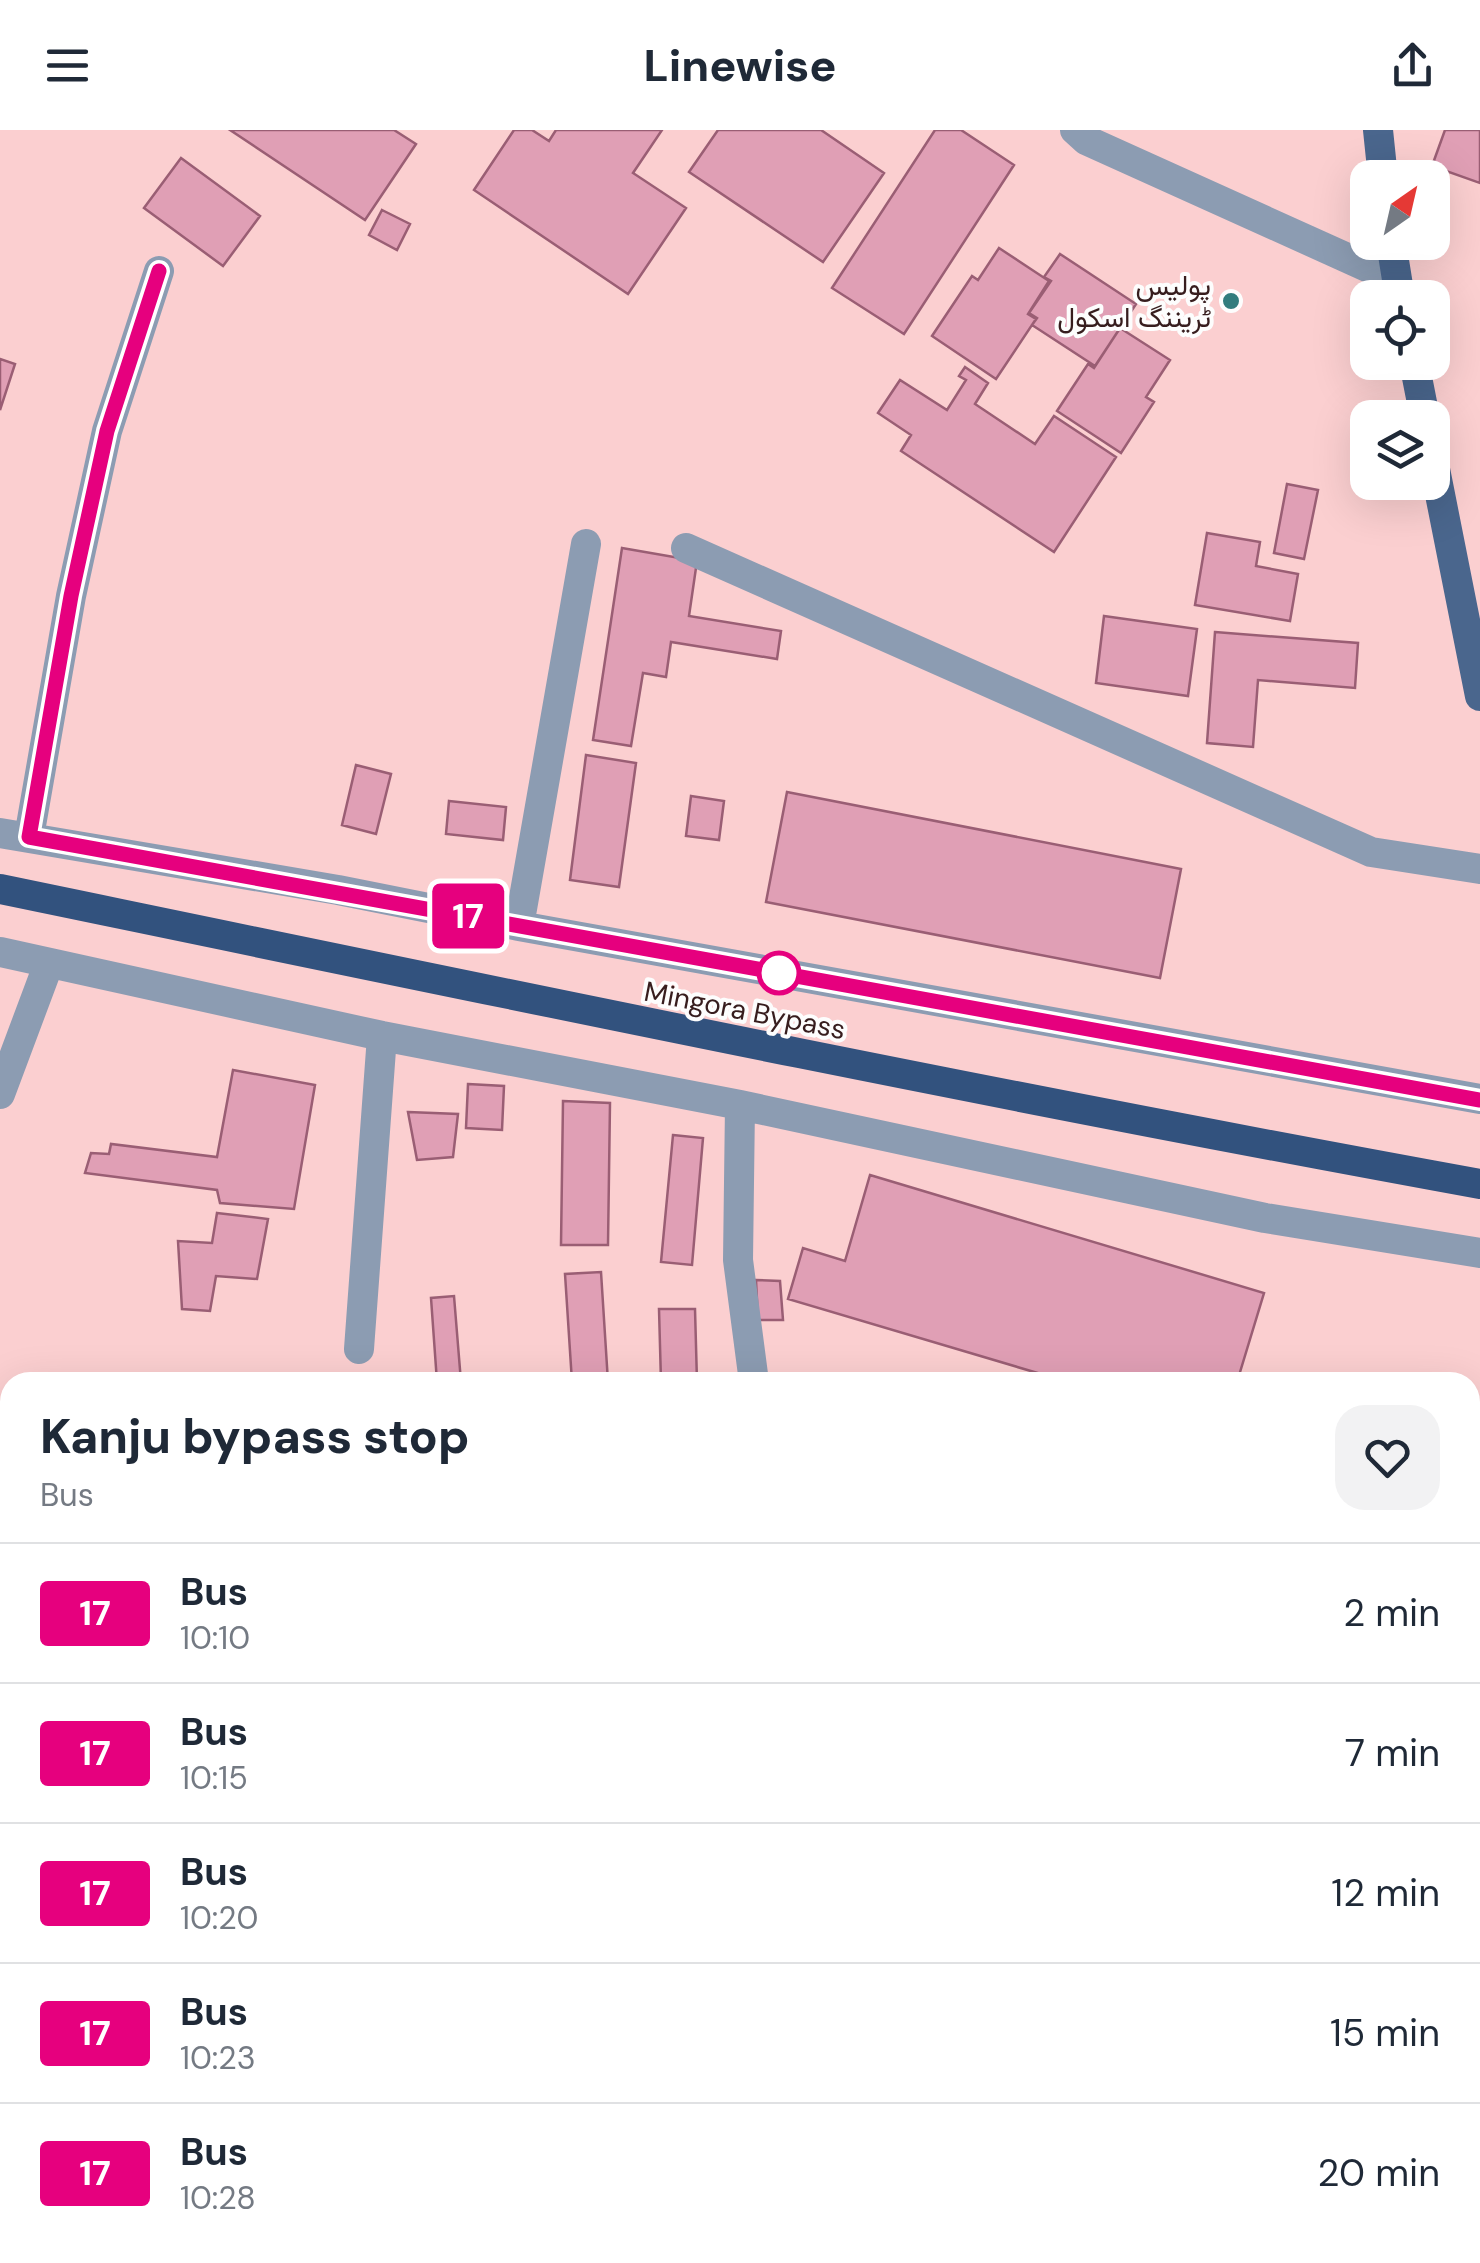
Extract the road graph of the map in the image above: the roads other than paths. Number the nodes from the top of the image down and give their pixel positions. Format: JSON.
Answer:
{"nodes":[{"id":1,"x":1075,"y":130,"type":"edge"},
{"id":2,"x":1378,"y":130,"type":"edge"},
{"id":3,"x":1381,"y":160,"type":"edge"},
{"id":4,"x":159,"y":271,"type":"dead end"},
{"id":5,"x":1379,"y":280,"type":"edge"},
{"id":6,"x":1441,"y":500,"type":"edge"},
{"id":7,"x":586,"y":544,"type":"dead end"},
{"id":8,"x":686,"y":548,"type":"dead end"},
{"id":9,"x":1480,"y":696,"type":"edge"},
{"id":10,"x":14,"y":835,"type":"edge"},
{"id":11,"x":1480,"y":868,"type":"edge"},
{"id":12,"x":0,"y":889,"type":"edge"},
{"id":13,"x":519,"y":926,"type":"junction"},
{"id":14,"x":0,"y":952,"type":"edge"},
{"id":15,"x":49,"y":963,"type":"junction"},
{"id":16,"x":382,"y":1036,"type":"junction"},
{"id":17,"x":0,"y":1094,"type":"edge"},
{"id":18,"x":1480,"y":1100,"type":"edge"},
{"id":19,"x":740,"y":1105,"type":"junction"},
{"id":20,"x":1480,"y":1184,"type":"edge"},
{"id":21,"x":1480,"y":1252,"type":"edge"},
{"id":22,"x":359,"y":1349,"type":"dead end"},
{"id":23,"x":753,"y":1372,"type":"edge"}],
"edges":[{"from":1,"to":5,"type":"street"},
{"from":2,"to":3,"type":"main road"},
{"from":4,"to":10,"type":"street"},
{"from":6,"to":9,"type":"main road"},
{"from":7,"to":13,"type":"street"},
{"from":8,"to":11,"type":"street"},
{"from":10,"to":13,"type":"street"},
{"from":12,"to":20,"type":"highway","name":"Mingora Bypass"},
{"from":13,"to":18,"type":"street"},
{"from":14,"to":15,"type":"street"},
{"from":15,"to":16,"type":"street"},
{"from":15,"to":17,"type":"street"},
{"from":16,"to":19,"type":"street"},
{"from":16,"to":22,"type":"street"},
{"from":19,"to":21,"type":"street"},
{"from":19,"to":23,"type":"street"}]}
